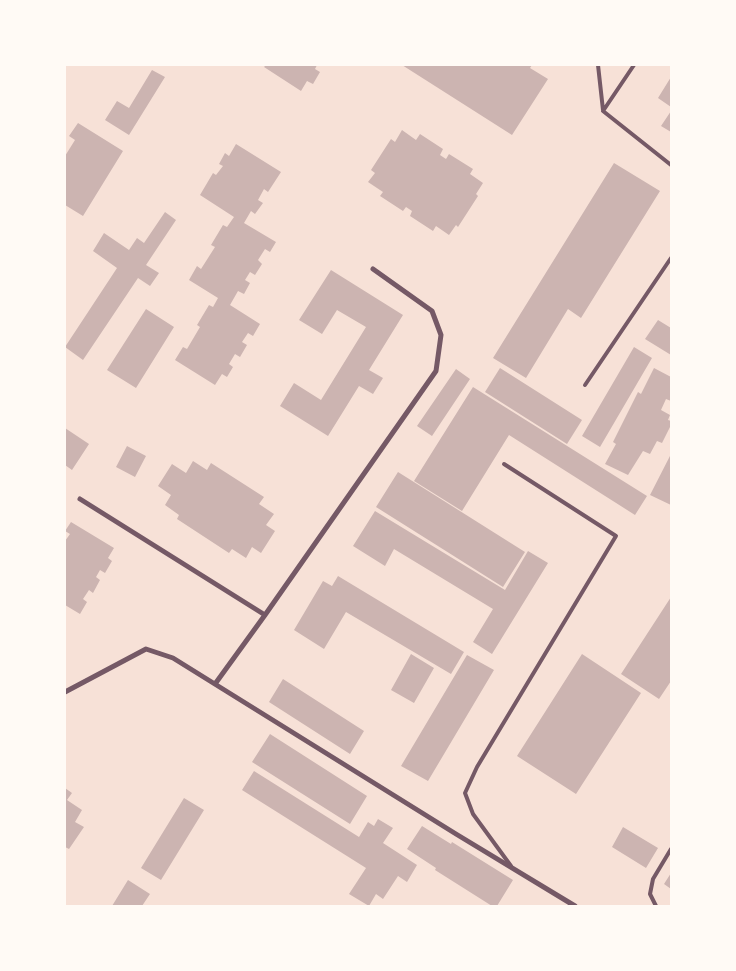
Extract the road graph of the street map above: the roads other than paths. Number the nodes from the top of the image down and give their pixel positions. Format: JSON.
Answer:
{"nodes":[{"id":1,"x":598,"y":65,"type":"edge"},
{"id":2,"x":634,"y":65,"type":"edge"},
{"id":3,"x":603,"y":111,"type":"junction"},
{"id":4,"x":671,"y":165,"type":"edge"},
{"id":5,"x":671,"y":258,"type":"edge"},
{"id":6,"x":373,"y":268,"type":"dead end"},
{"id":7,"x":585,"y":384,"type":"dead end"},
{"id":8,"x":504,"y":464,"type":"dead end"},
{"id":9,"x":80,"y":498,"type":"dead end"},
{"id":10,"x":265,"y":615,"type":"junction"},
{"id":11,"x":215,"y":684,"type":"junction"},
{"id":12,"x":65,"y":692,"type":"edge"},
{"id":13,"x":671,"y":850,"type":"edge"},
{"id":14,"x":513,"y":868,"type":"junction"},
{"id":15,"x":575,"y":906,"type":"edge"},
{"id":16,"x":656,"y":906,"type":"edge"}],
"edges":[{"from":1,"to":3,"type":"lane"},
{"from":2,"to":3,"type":"lane"},
{"from":3,"to":4,"type":"lane"},
{"from":5,"to":7,"type":"lane"},
{"from":6,"to":10,"type":"street"},
{"from":8,"to":14,"type":"lane"},
{"from":9,"to":10,"type":"street"},
{"from":10,"to":11,"type":"street"},
{"from":11,"to":12,"type":"street"},
{"from":11,"to":14,"type":"street"},
{"from":13,"to":16,"type":"lane"},
{"from":14,"to":15,"type":"street"}]}
